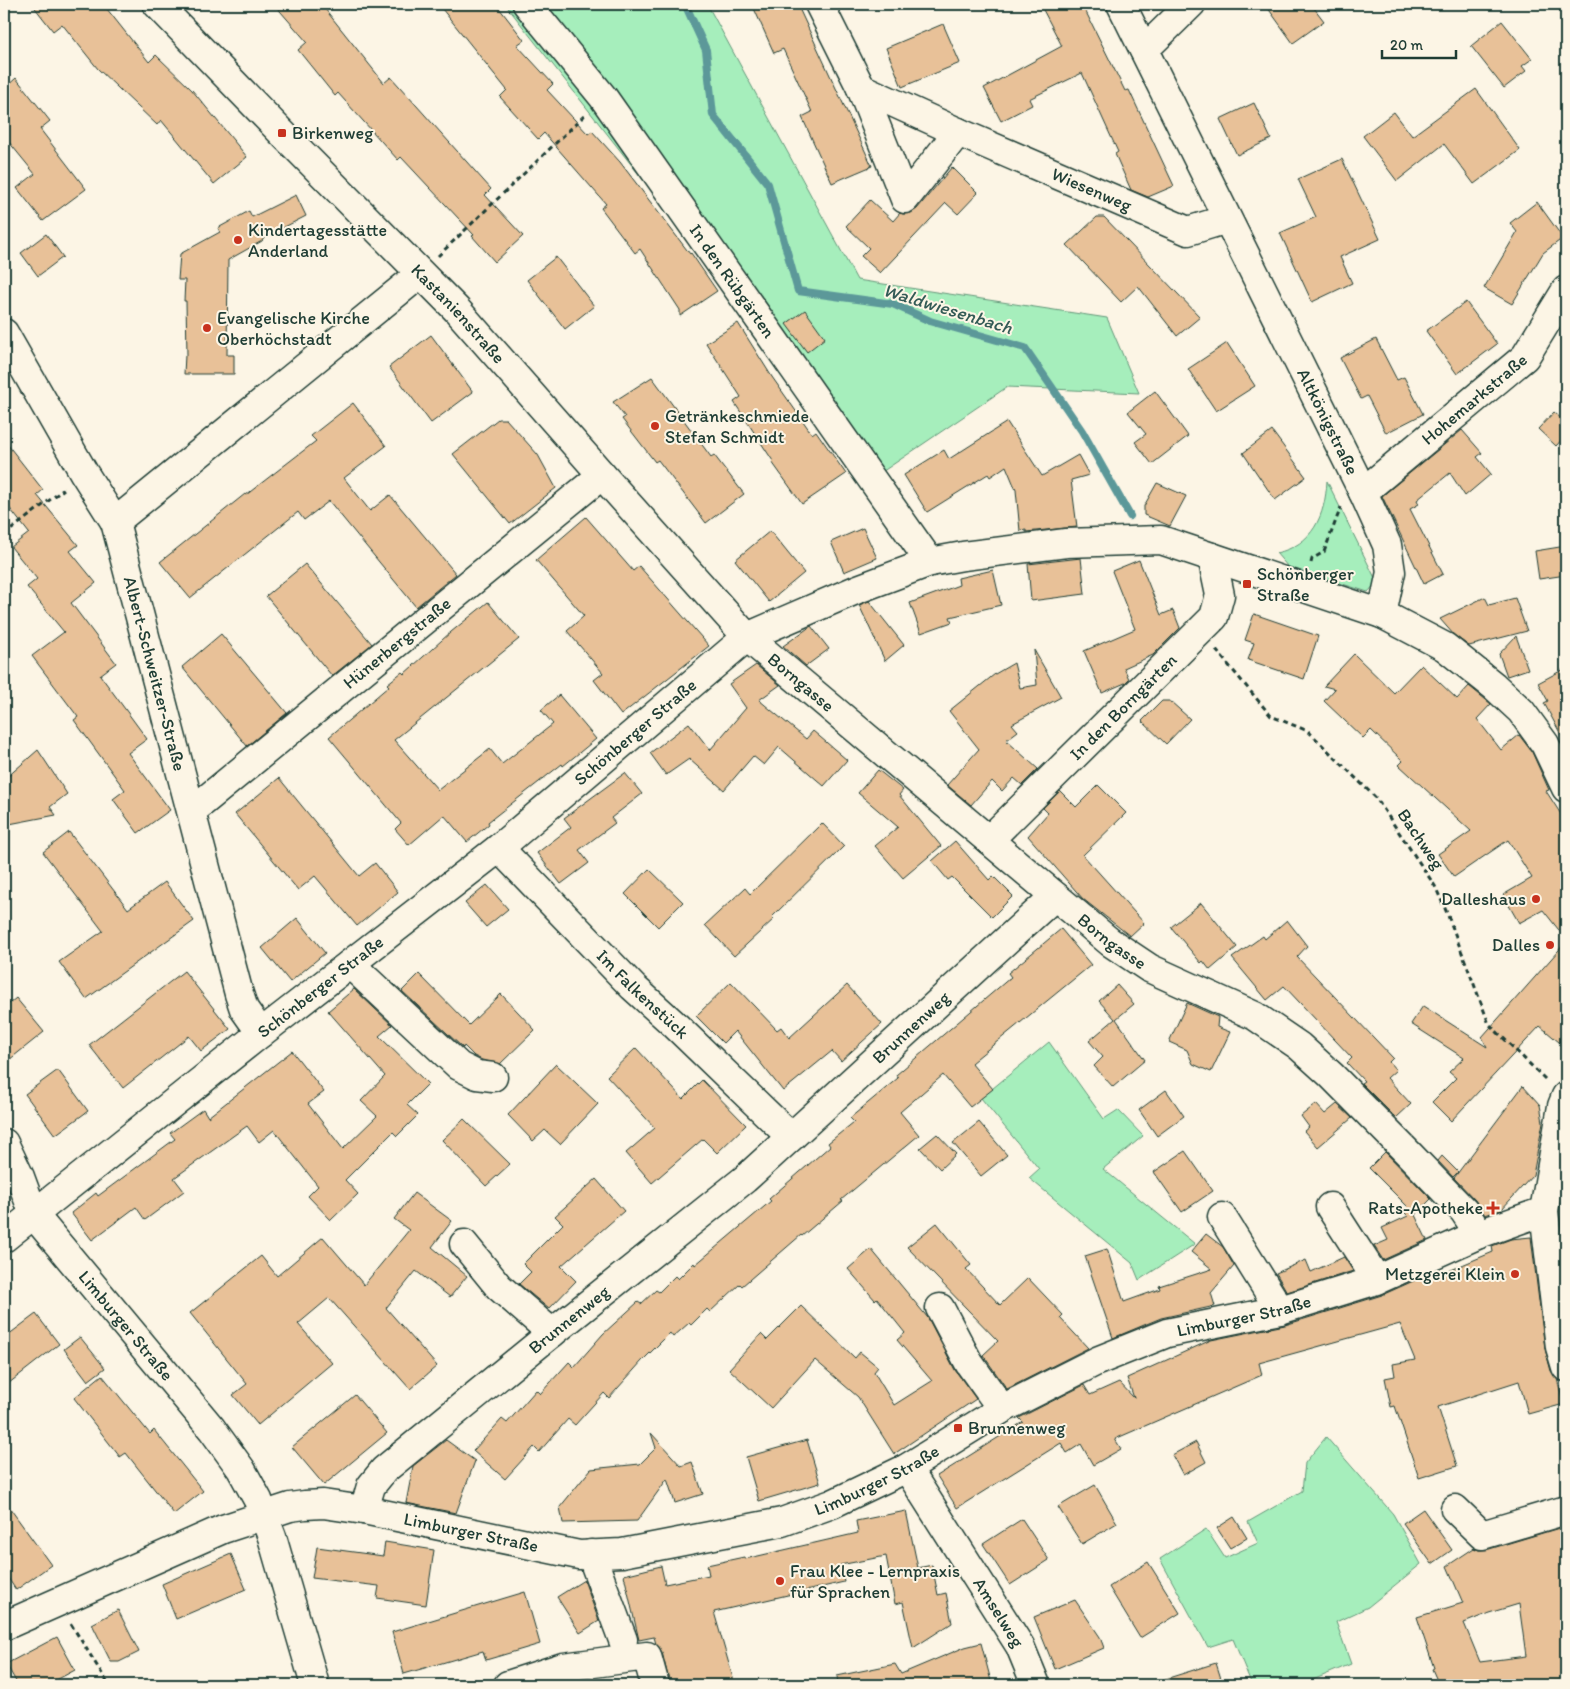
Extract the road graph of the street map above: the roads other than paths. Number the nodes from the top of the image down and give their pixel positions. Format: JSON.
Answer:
{"nodes":[{"id":1,"x":157,"y":4,"type":"edge"},
{"id":2,"x":527,"y":4,"type":"edge"},
{"id":3,"x":819,"y":4,"type":"edge"},
{"id":4,"x":1121,"y":4,"type":"edge"},
{"id":5,"x":1191,"y":4,"type":"edge"},
{"id":6,"x":1144,"y":50,"type":"junction"},
{"id":7,"x":861,"y":88,"type":"junction"},
{"id":8,"x":958,"y":132,"type":"junction"},
{"id":9,"x":1227,"y":219,"type":"junction"},
{"id":10,"x":420,"y":274,"type":"junction"},
{"id":11,"x":1566,"y":290,"type":"edge"},
{"id":12,"x":4,"y":333,"type":"edge"},
{"id":13,"x":602,"y":475,"type":"junction"},
{"id":14,"x":1363,"y":492,"type":"junction"},
{"id":15,"x":115,"y":522,"type":"junction"},
{"id":16,"x":1212,"y":557,"type":"junction"},
{"id":17,"x":930,"y":562,"type":"junction"},
{"id":18,"x":1382,"y":614,"type":"junction"},
{"id":19,"x":747,"y":637,"type":"junction"},
{"id":20,"x":1566,"y":788,"type":"edge"},
{"id":21,"x":192,"y":811,"type":"junction"},
{"id":22,"x":989,"y":840,"type":"junction"},
{"id":23,"x":499,"y":848,"type":"junction"},
{"id":24,"x":1055,"y":896,"type":"junction"},
{"id":25,"x":350,"y":964,"type":"junction"},
{"id":26,"x":261,"y":1033,"type":"junction"},
{"id":27,"x":493,"y":1077,"type":"dead end"},
{"id":28,"x":1564,"y":1101,"type":"edge"},
{"id":29,"x":791,"y":1137,"type":"junction"},
{"id":30,"x":4,"y":1143,"type":"edge"},
{"id":31,"x":1330,"y":1207,"type":"dead end"},
{"id":32,"x":1544,"y":1211,"type":"junction"},
{"id":33,"x":34,"y":1215,"type":"junction"},
{"id":34,"x":1222,"y":1217,"type":"dead end"},
{"id":35,"x":1478,"y":1234,"type":"junction"},
{"id":36,"x":4,"y":1238,"type":"edge"},
{"id":37,"x":464,"y":1244,"type":"dead end"},
{"id":38,"x":1377,"y":1280,"type":"junction"},
{"id":39,"x":940,"y":1308,"type":"dead end"},
{"id":40,"x":1280,"y":1310,"type":"junction"},
{"id":41,"x":552,"y":1332,"type":"junction"},
{"id":42,"x":1566,"y":1367,"type":"edge"},
{"id":43,"x":1002,"y":1409,"type":"junction"},
{"id":44,"x":907,"y":1468,"type":"junction"},
{"id":45,"x":1455,"y":1509,"type":"dead end"},
{"id":46,"x":364,"y":1510,"type":"junction"},
{"id":47,"x":1566,"y":1510,"type":"edge"},
{"id":48,"x":264,"y":1515,"type":"junction"},
{"id":49,"x":590,"y":1554,"type":"junction"},
{"id":50,"x":4,"y":1626,"type":"edge"},
{"id":51,"x":623,"y":1640,"type":"dead end"},
{"id":52,"x":315,"y":1685,"type":"edge"},
{"id":53,"x":508,"y":1685,"type":"edge"},
{"id":54,"x":656,"y":1685,"type":"edge"},
{"id":55,"x":1036,"y":1685,"type":"edge"}],
"edges":[{"from":1,"to":10,"type":"street","name":"Kastanienstraße"},
{"from":2,"to":17,"type":"street","name":"In den Rübgärten"},
{"from":3,"to":7,"type":"street"},
{"from":4,"to":6,"type":"street","name":"Altkönigstraße"},
{"from":5,"to":6,"type":"street"},
{"from":6,"to":9,"type":"street","name":"Altkönigstraße"},
{"from":7,"to":8,"type":"street","name":"Wiesenweg"},
{"from":7,"to":8,"type":"street"},
{"from":8,"to":9,"type":"street","name":"Wiesenweg"},
{"from":9,"to":14,"type":"street","name":"Altkönigstraße"},
{"from":10,"to":13,"type":"street","name":"Kastanienstraße"},
{"from":10,"to":15,"type":"street"},
{"from":11,"to":14,"type":"street","name":"Hohemarkstraße"},
{"from":12,"to":15,"type":"street","name":"Albert-Schweitzer-Straße"},
{"from":13,"to":19,"type":"street","name":"Kastanienstraße"},
{"from":13,"to":21,"type":"street","name":"Hünerbergstraße"},
{"from":14,"to":18,"type":"street","name":"Altkönigstraße"},
{"from":15,"to":21,"type":"street","name":"Albert-Schweitzer-Straße"},
{"from":16,"to":17,"type":"street","name":"Schönberger Straße"},
{"from":16,"to":18,"type":"street","name":"Schönberger Straße"},
{"from":16,"to":22,"type":"street","name":"In den Borngärten"},
{"from":17,"to":19,"type":"street","name":"Schönberger Straße"},
{"from":18,"to":20,"type":"street"},
{"from":19,"to":22,"type":"street","name":"Borngasse"},
{"from":19,"to":23,"type":"street","name":"Schönberger Straße"},
{"from":21,"to":26,"type":"street","name":"Albert-Schweitzer-Straße"},
{"from":22,"to":24,"type":"street","name":"Borngasse"},
{"from":23,"to":25,"type":"street","name":"Schönberger Straße"},
{"from":23,"to":29,"type":"street","name":"Im Falkenstück"},
{"from":24,"to":29,"type":"street","name":"Brunnenweg"},
{"from":24,"to":35,"type":"street","name":"Borngasse"},
{"from":25,"to":26,"type":"street","name":"Schönberger Straße"},
{"from":25,"to":27,"type":"street"},
{"from":26,"to":33,"type":"street","name":"Schönberger Straße"},
{"from":28,"to":32,"type":"street"},
{"from":29,"to":41,"type":"street","name":"Brunnenweg"},
{"from":30,"to":33,"type":"street","name":"Limburger Straße"},
{"from":31,"to":38,"type":"street"},
{"from":32,"to":35,"type":"street","name":"Limburger Straße"},
{"from":32,"to":42,"type":"street"},
{"from":33,"to":36,"type":"street","name":"Schönberger Straße"},
{"from":33,"to":48,"type":"street","name":"Limburger Straße"},
{"from":34,"to":40,"type":"street"},
{"from":35,"to":38,"type":"street","name":"Limburger Straße"},
{"from":37,"to":41,"type":"street"},
{"from":38,"to":40,"type":"street","name":"Limburger Straße"},
{"from":39,"to":43,"type":"street"},
{"from":40,"to":43,"type":"street","name":"Limburger Straße"},
{"from":41,"to":46,"type":"street","name":"Brunnenweg"},
{"from":43,"to":44,"type":"street","name":"Limburger Straße"},
{"from":44,"to":49,"type":"street","name":"Limburger Straße"},
{"from":44,"to":55,"type":"street","name":"Amselweg"},
{"from":45,"to":47,"type":"street"},
{"from":46,"to":48,"type":"street","name":"Limburger Straße"},
{"from":46,"to":49,"type":"street","name":"Limburger Straße"},
{"from":48,"to":50,"type":"street","name":"Limburger Straße"},
{"from":48,"to":52,"type":"street"},
{"from":49,"to":51,"type":"street"},
{"from":53,"to":54,"type":"street"}]}
